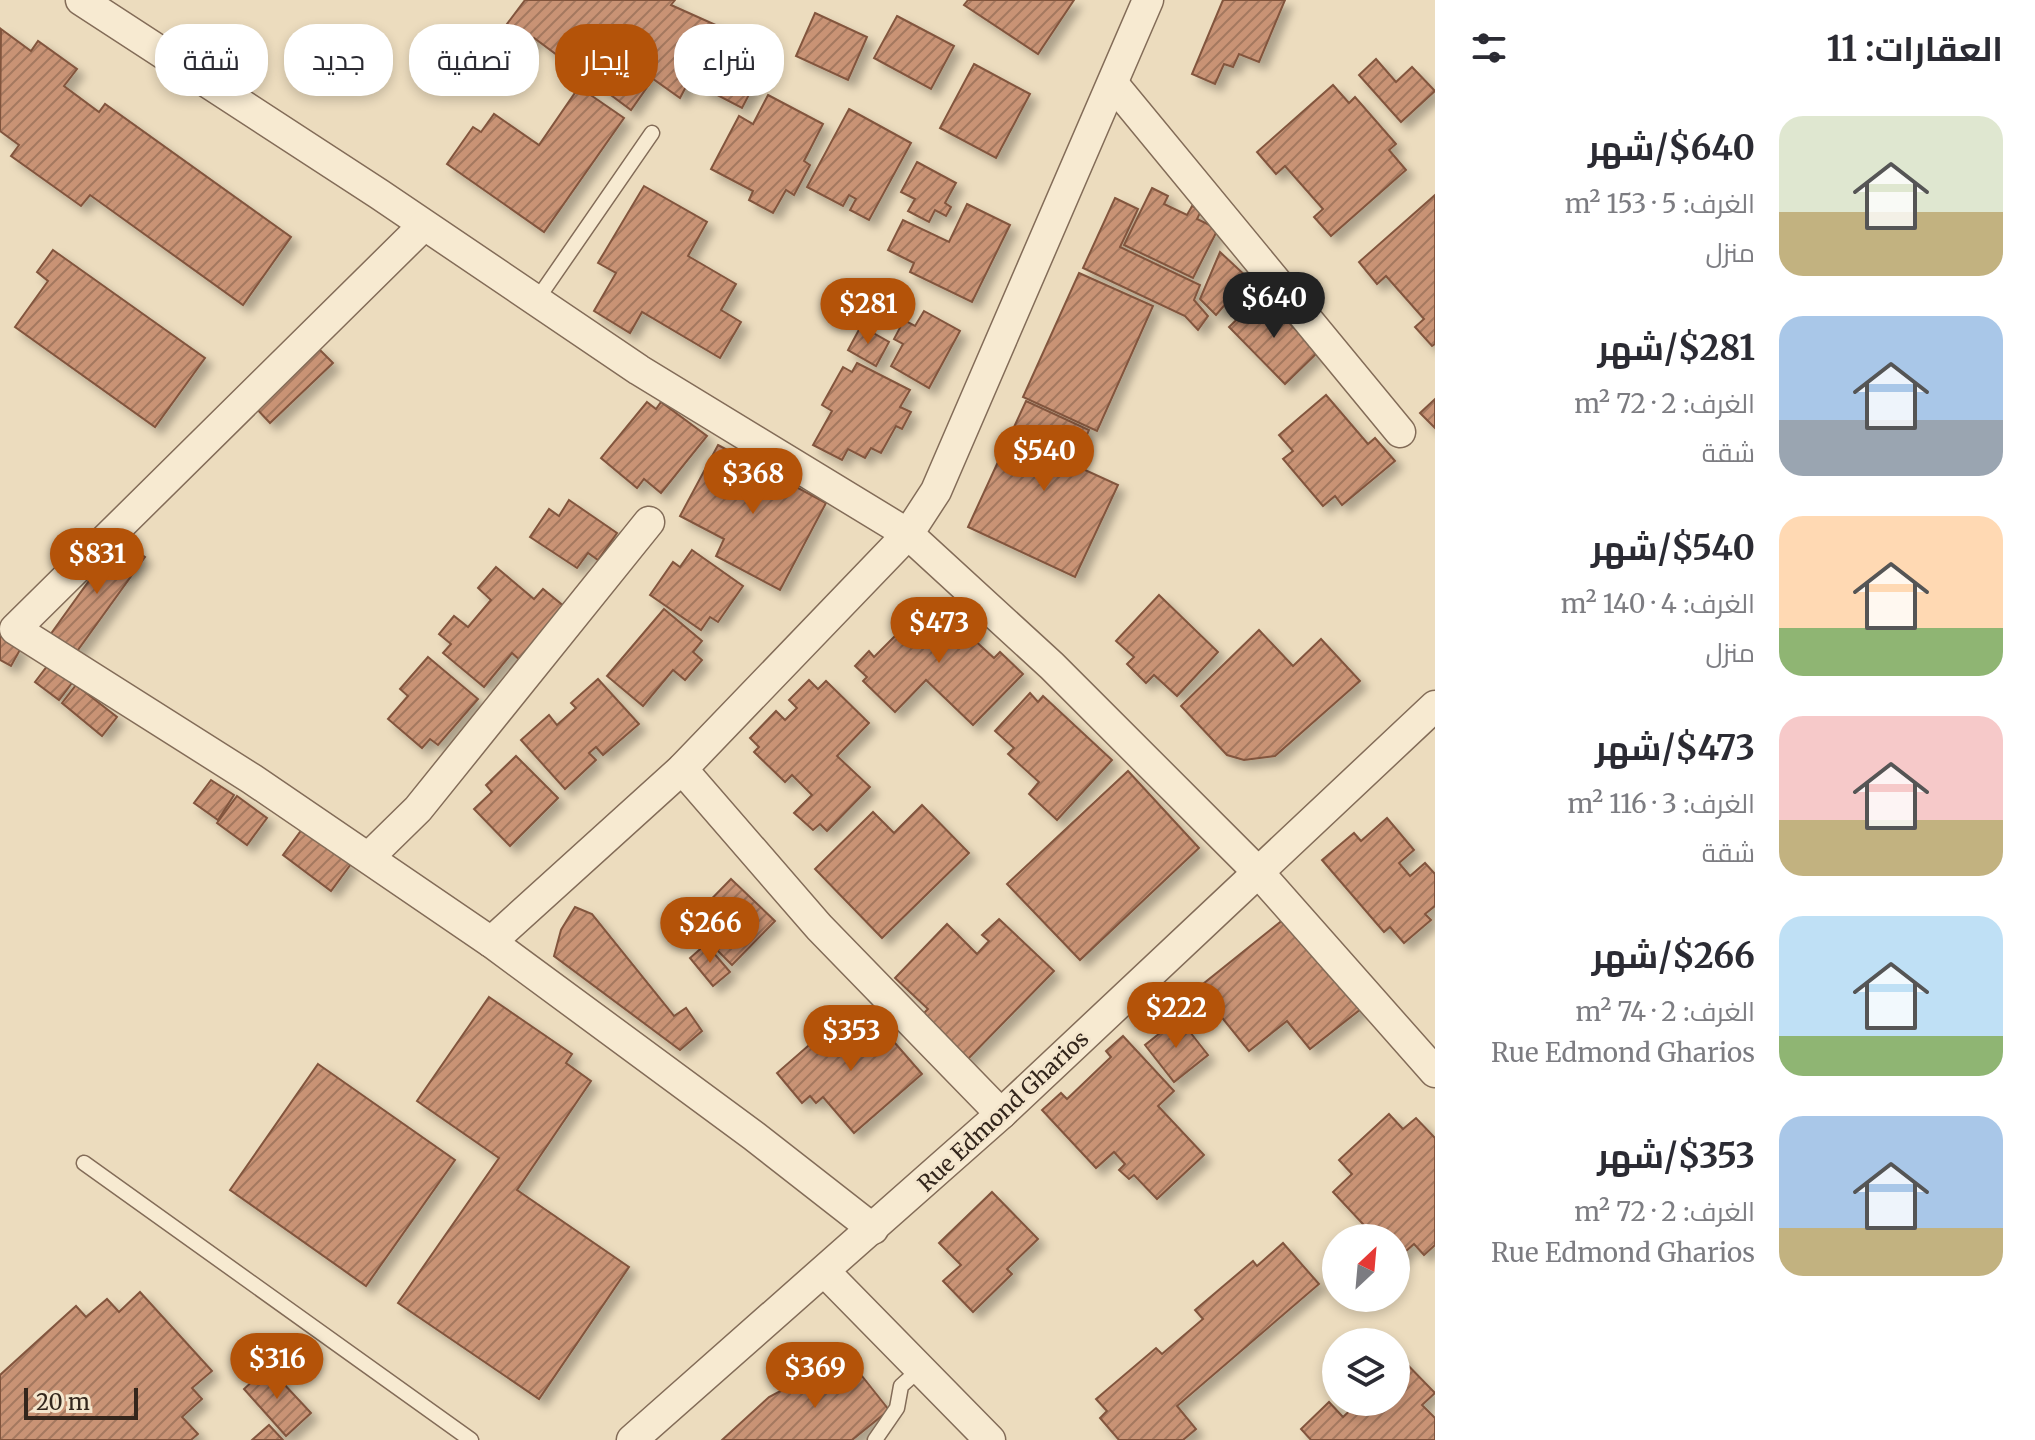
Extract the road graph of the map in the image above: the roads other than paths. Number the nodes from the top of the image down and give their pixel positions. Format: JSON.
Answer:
{"nodes":[{"id":1,"x":81,"y":0,"type":"edge"},
{"id":2,"x":1148,"y":0,"type":"edge"},
{"id":3,"x":1114,"y":85,"type":"junction"},
{"id":4,"x":652,"y":133,"type":"dead end"},
{"id":5,"x":423,"y":226,"type":"junction"},
{"id":6,"x":536,"y":301,"type":"junction"},
{"id":7,"x":1400,"y":432,"type":"dead end"},
{"id":8,"x":649,"y":522,"type":"dead end"},
{"id":9,"x":908,"y":534,"type":"junction"},
{"id":10,"x":1435,"y":706,"type":"edge"},
{"id":11,"x":682,"y":769,"type":"junction"},
{"id":12,"x":369,"y":857,"type":"junction"},
{"id":13,"x":1259,"y":873,"type":"junction"},
{"id":14,"x":491,"y":942,"type":"junction"},
{"id":15,"x":1435,"y":1072,"type":"edge"},
{"id":16,"x":1001,"y":1114,"type":"junction"},
{"id":17,"x":84,"y":1163,"type":"dead end"},
{"id":18,"x":873,"y":1229,"type":"junction"},
{"id":19,"x":825,"y":1272,"type":"junction"},
{"id":20,"x":920,"y":1369,"type":"junction"},
{"id":21,"x":471,"y":1440,"type":"edge"},
{"id":22,"x":632,"y":1440,"type":"edge"},
{"id":23,"x":875,"y":1440,"type":"edge"},
{"id":24,"x":990,"y":1440,"type":"edge"}],
"edges":[{"from":1,"to":5,"type":"street"},
{"from":2,"to":3,"type":"street"},
{"from":3,"to":7,"type":"street"},
{"from":3,"to":9,"type":"street"},
{"from":4,"to":6,"type":"lane"},
{"from":5,"to":6,"type":"street"},
{"from":5,"to":12,"type":"street"},
{"from":6,"to":9,"type":"street"},
{"from":8,"to":12,"type":"street"},
{"from":9,"to":11,"type":"street"},
{"from":9,"to":13,"type":"street"},
{"from":10,"to":13,"type":"street","name":"Rue Edmond Gharios"},
{"from":11,"to":14,"type":"street"},
{"from":11,"to":16,"type":"street"},
{"from":12,"to":14,"type":"street"},
{"from":13,"to":15,"type":"street"},
{"from":13,"to":16,"type":"street","name":"Rue Edmond Gharios"},
{"from":14,"to":18,"type":"street"},
{"from":16,"to":18,"type":"street","name":"Rue Edmond Gharios"},
{"from":17,"to":21,"type":"lane"},
{"from":18,"to":19,"type":"street","name":"Rue Edmond Gharios"},
{"from":19,"to":20,"type":"street"},
{"from":19,"to":22,"type":"street","name":"Rue Edmond Gharios"},
{"from":20,"to":23,"type":"lane"},
{"from":20,"to":24,"type":"street"}]}
